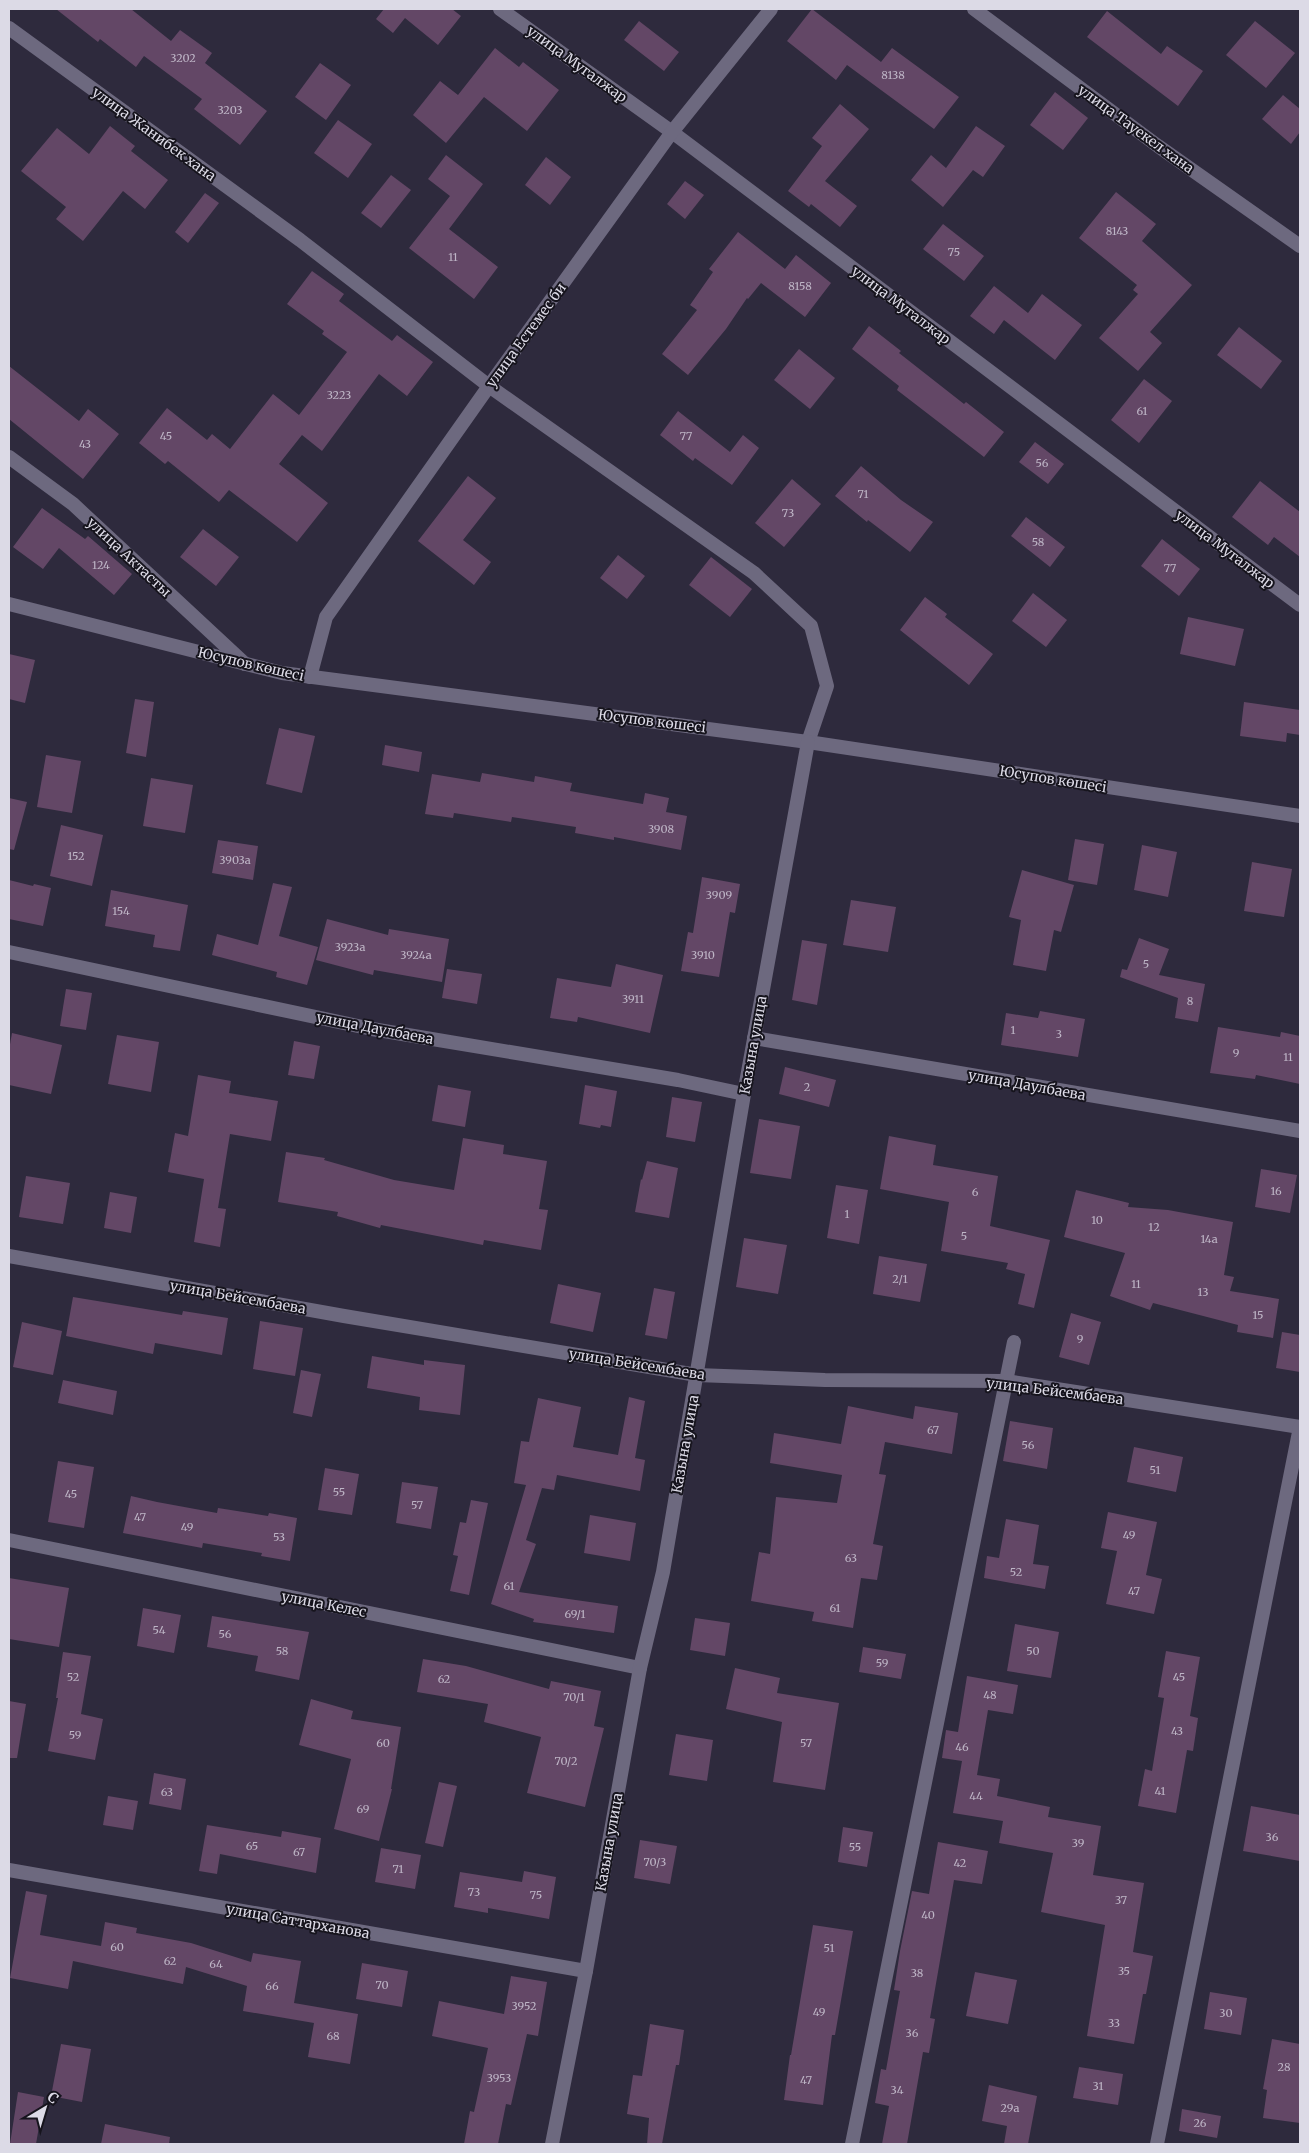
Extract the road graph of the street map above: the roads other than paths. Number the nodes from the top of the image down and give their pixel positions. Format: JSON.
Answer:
{"nodes":[{"id":1,"x":500,"y":9,"type":"edge"},
{"id":2,"x":771,"y":9,"type":"edge"},
{"id":3,"x":974,"y":9,"type":"edge"},
{"id":4,"x":9,"y":28,"type":"edge"},
{"id":5,"x":672,"y":132,"type":"junction"},
{"id":6,"x":1300,"y":246,"type":"edge"},
{"id":7,"x":489,"y":386,"type":"junction"},
{"id":8,"x":9,"y":457,"type":"edge"},
{"id":9,"x":9,"y":604,"type":"edge"},
{"id":10,"x":1300,"y":605,"type":"edge"},
{"id":11,"x":244,"y":664,"type":"junction"},
{"id":12,"x":310,"y":677,"type":"junction"},
{"id":13,"x":808,"y":742,"type":"junction"},
{"id":14,"x":1300,"y":816,"type":"edge"},
{"id":15,"x":9,"y":952,"type":"edge"},
{"id":16,"x":754,"y":1038,"type":"junction"},
{"id":17,"x":744,"y":1094,"type":"junction"},
{"id":18,"x":1300,"y":1131,"type":"edge"},
{"id":19,"x":9,"y":1256,"type":"edge"},
{"id":20,"x":1014,"y":1342,"type":"dead end"},
{"id":21,"x":697,"y":1375,"type":"junction"},
{"id":22,"x":1006,"y":1381,"type":"junction"},
{"id":23,"x":1300,"y":1427,"type":"edge"},
{"id":24,"x":9,"y":1540,"type":"edge"},
{"id":25,"x":640,"y":1668,"type":"junction"},
{"id":26,"x":9,"y":1870,"type":"edge"},
{"id":27,"x":586,"y":1971,"type":"junction"},
{"id":28,"x":552,"y":2144,"type":"edge"},
{"id":29,"x":852,"y":2144,"type":"edge"},
{"id":30,"x":1157,"y":2144,"type":"edge"}],
"edges":[{"from":1,"to":5,"type":"street","name":"улица Мугалжар"},
{"from":2,"to":5,"type":"street","name":"улица Естемес би"},
{"from":3,"to":6,"type":"street","name":"улица Тауекел хана"},
{"from":4,"to":7,"type":"street","name":"улица Жанибек хана"},
{"from":5,"to":7,"type":"street","name":"улица Естемес би"},
{"from":5,"to":10,"type":"street","name":"улица Мугалжар"},
{"from":7,"to":12,"type":"street","name":"улица Естемес би"},
{"from":7,"to":13,"type":"street","name":"Казына улица"},
{"from":8,"to":11,"type":"street","name":"улица Актасты"},
{"from":9,"to":11,"type":"street","name":"Юсупов көшесі"},
{"from":11,"to":12,"type":"street","name":"Юсупов көшесі"},
{"from":12,"to":13,"type":"street","name":"Юсупов көшесі"},
{"from":13,"to":14,"type":"street","name":"Юсупов көшесі"},
{"from":13,"to":16,"type":"street","name":"Казына улица"},
{"from":15,"to":17,"type":"street","name":"улица Даулбаева"},
{"from":16,"to":17,"type":"street","name":"Казына улица"},
{"from":16,"to":18,"type":"street","name":"улица Даулбаева"},
{"from":17,"to":21,"type":"street","name":"Казына улица"},
{"from":19,"to":21,"type":"street","name":"улица Бейсембаева"},
{"from":20,"to":22,"type":"street"},
{"from":21,"to":22,"type":"street","name":"улица Бейсембаева"},
{"from":21,"to":25,"type":"street","name":"Казына улица"},
{"from":22,"to":23,"type":"street","name":"улица Бейсембаева"},
{"from":22,"to":29,"type":"street"},
{"from":23,"to":30,"type":"street"},
{"from":24,"to":25,"type":"street","name":"улица Келес"},
{"from":25,"to":27,"type":"street","name":"Казына улица"},
{"from":26,"to":27,"type":"street","name":"улица Саттарханова"},
{"from":27,"to":28,"type":"street","name":"Казына улица"}]}
